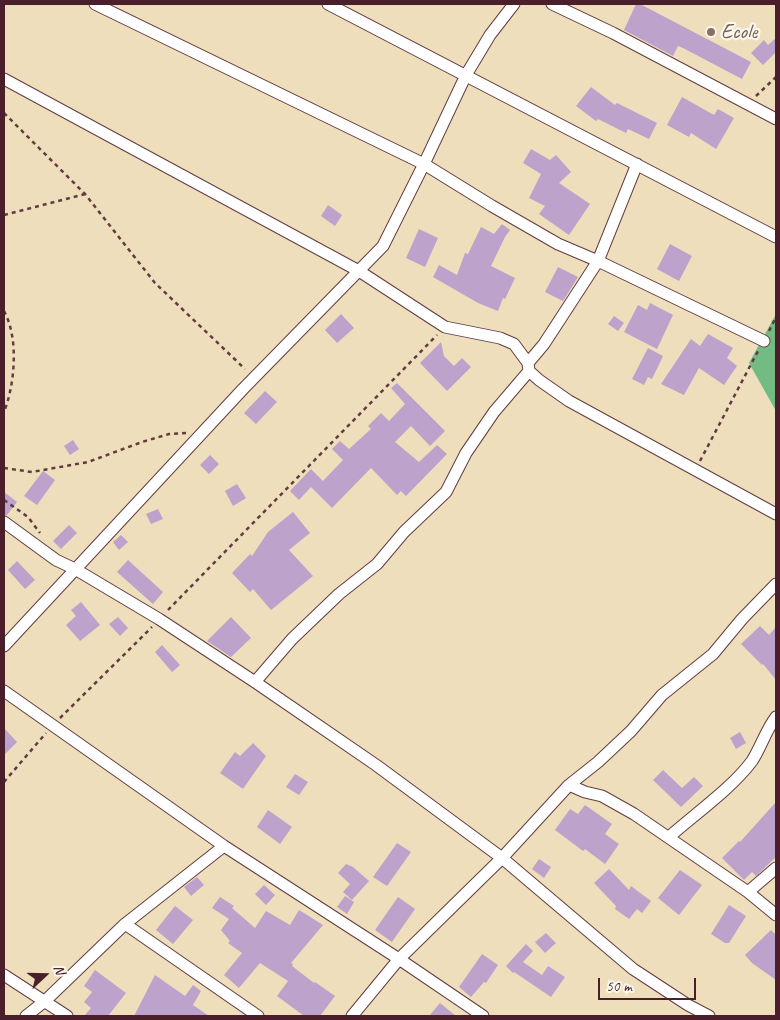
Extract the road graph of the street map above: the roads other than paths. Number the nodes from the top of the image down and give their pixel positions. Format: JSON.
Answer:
{"nodes":[{"id":1,"x":95,"y":4,"type":"edge"},
{"id":2,"x":328,"y":4,"type":"edge"},
{"id":3,"x":514,"y":4,"type":"edge"},
{"id":4,"x":552,"y":4,"type":"edge"},
{"id":5,"x":466,"y":75,"type":"junction"},
{"id":6,"x":4,"y":79,"type":"edge"},
{"id":7,"x":776,"y":119,"type":"edge"},
{"id":8,"x":424,"y":164,"type":"junction"},
{"id":9,"x":637,"y":164,"type":"junction"},
{"id":10,"x":776,"y":237,"type":"edge"},
{"id":11,"x":598,"y":261,"type":"junction"},
{"id":12,"x":359,"y":271,"type":"junction"},
{"id":13,"x":764,"y":341,"type":"road end"},
{"id":14,"x":529,"y":367,"type":"junction"},
{"id":15,"x":776,"y":514,"type":"edge"},
{"id":16,"x":4,"y":522,"type":"edge"},
{"id":17,"x":75,"y":569,"type":"junction"},
{"id":18,"x":776,"y":584,"type":"edge"},
{"id":19,"x":4,"y":646,"type":"edge"},
{"id":20,"x":255,"y":682,"type":"junction"},
{"id":21,"x":4,"y":691,"type":"edge"},
{"id":22,"x":776,"y":717,"type":"edge"},
{"id":23,"x":569,"y":785,"type":"junction"},
{"id":24,"x":669,"y":837,"type":"junction"},
{"id":25,"x":224,"y":846,"type":"junction"},
{"id":26,"x":502,"y":858,"type":"junction"},
{"id":27,"x":776,"y":868,"type":"edge"},
{"id":28,"x":748,"y":892,"type":"junction"},
{"id":29,"x":776,"y":915,"type":"edge"},
{"id":30,"x":125,"y":924,"type":"junction"},
{"id":31,"x":398,"y":959,"type":"junction"},
{"id":32,"x":4,"y":975,"type":"edge"},
{"id":33,"x":45,"y":1001,"type":"junction"},
{"id":34,"x":26,"y":1016,"type":"edge"},
{"id":35,"x":67,"y":1016,"type":"edge"},
{"id":36,"x":258,"y":1016,"type":"edge"},
{"id":37,"x":352,"y":1016,"type":"edge"},
{"id":38,"x":483,"y":1016,"type":"edge"},
{"id":39,"x":710,"y":1016,"type":"edge"}],
"edges":[{"from":1,"to":8,"type":"street"},
{"from":2,"to":5,"type":"street"},
{"from":3,"to":5,"type":"street"},
{"from":4,"to":7,"type":"street"},
{"from":5,"to":8,"type":"street"},
{"from":5,"to":9,"type":"street"},
{"from":6,"to":12,"type":"street"},
{"from":8,"to":11,"type":"street"},
{"from":8,"to":12,"type":"street"},
{"from":9,"to":10,"type":"street"},
{"from":9,"to":11,"type":"street"},
{"from":11,"to":13,"type":"street"},
{"from":11,"to":14,"type":"street"},
{"from":12,"to":14,"type":"street"},
{"from":12,"to":17,"type":"street"},
{"from":14,"to":15,"type":"street"},
{"from":14,"to":20,"type":"street"},
{"from":16,"to":17,"type":"street"},
{"from":17,"to":19,"type":"street"},
{"from":17,"to":20,"type":"street"},
{"from":18,"to":23,"type":"street"},
{"from":20,"to":26,"type":"street"},
{"from":21,"to":25,"type":"street"},
{"from":22,"to":24,"type":"street"},
{"from":23,"to":24,"type":"street"},
{"from":23,"to":26,"type":"street"},
{"from":24,"to":28,"type":"street"},
{"from":25,"to":30,"type":"street"},
{"from":25,"to":31,"type":"street"},
{"from":26,"to":31,"type":"street"},
{"from":26,"to":39,"type":"street"},
{"from":27,"to":28,"type":"street"},
{"from":28,"to":29,"type":"street"},
{"from":30,"to":33,"type":"street"},
{"from":30,"to":36,"type":"street"},
{"from":31,"to":37,"type":"street"},
{"from":31,"to":38,"type":"street"},
{"from":32,"to":33,"type":"street"},
{"from":33,"to":34,"type":"street"},
{"from":33,"to":35,"type":"street"}]}
